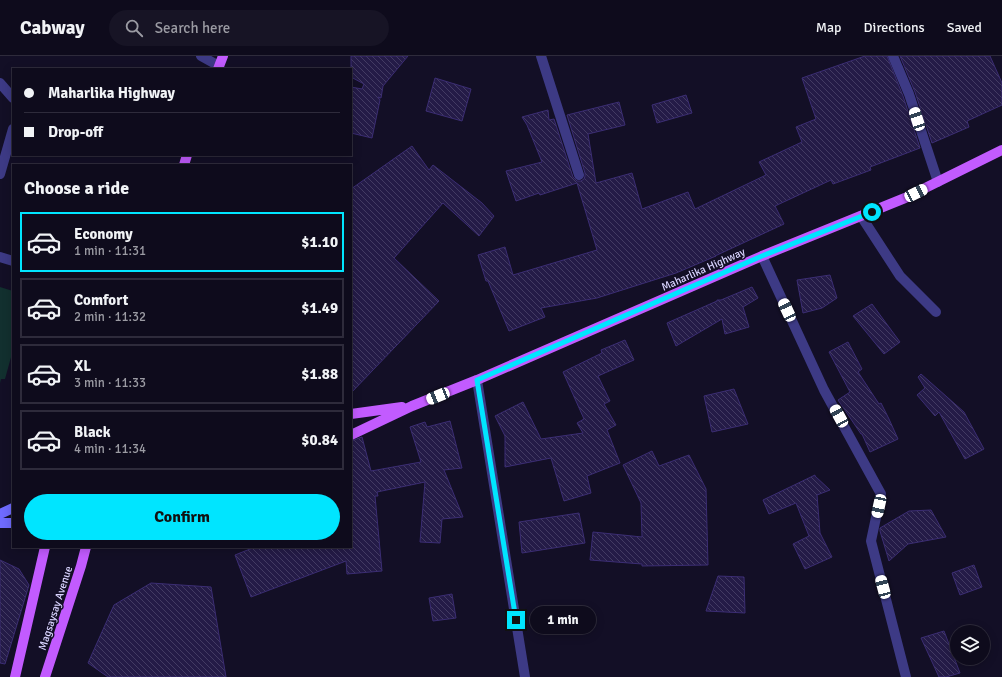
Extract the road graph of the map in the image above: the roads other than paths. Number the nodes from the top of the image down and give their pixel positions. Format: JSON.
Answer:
{"nodes":[{"id":1,"x":201,"y":56,"type":"edge"},
{"id":2,"x":223,"y":56,"type":"edge"},
{"id":3,"x":541,"y":56,"type":"edge"},
{"id":4,"x":893,"y":56,"type":"edge"},
{"id":5,"x":219,"y":68,"type":"edge"},
{"id":6,"x":0,"y":83,"type":"edge"},
{"id":7,"x":12,"y":97,"type":"edge"},
{"id":8,"x":12,"y":132,"type":"edge"},
{"id":9,"x":1002,"y":150,"type":"edge"},
{"id":10,"x":0,"y":174,"type":"edge"},
{"id":11,"x":578,"y":175,"type":"dead end"},
{"id":12,"x":938,"y":182,"type":"junction"},
{"id":13,"x":861,"y":216,"type":"junction"},
{"id":14,"x":0,"y":256,"type":"edge"},
{"id":15,"x":762,"y":256,"type":"junction"},
{"id":16,"x":12,"y":261,"type":"edge"},
{"id":17,"x":936,"y":312,"type":"dead end"},
{"id":18,"x":477,"y":380,"type":"junction"},
{"id":19,"x":412,"y":406,"type":"junction"},
{"id":20,"x":352,"y":414,"type":"edge"},
{"id":21,"x":352,"y":435,"type":"edge"},
{"id":22,"x":12,"y":508,"type":"edge"},
{"id":23,"x":0,"y":514,"type":"edge"},
{"id":24,"x":0,"y":523,"type":"edge"},
{"id":25,"x":12,"y":523,"type":"edge"},
{"id":26,"x":45,"y":548,"type":"edge"},
{"id":27,"x":86,"y":548,"type":"edge"},
{"id":28,"x":15,"y":677,"type":"edge"},
{"id":29,"x":45,"y":677,"type":"edge"},
{"id":30,"x":525,"y":677,"type":"edge"},
{"id":31,"x":906,"y":677,"type":"edge"}],
"edges":[{"from":1,"to":5,"type":"street"},
{"from":2,"to":5,"type":"main road"},
{"from":3,"to":11,"type":"street"},
{"from":4,"to":12,"type":"street"},
{"from":6,"to":7,"type":"street"},
{"from":8,"to":10,"type":"street"},
{"from":9,"to":12,"type":"main road","name":"Maharlika Highway"},
{"from":12,"to":13,"type":"main road","name":"Maharlika Highway"},
{"from":13,"to":15,"type":"main road","name":"Maharlika Highway"},
{"from":13,"to":17,"type":"street"},
{"from":14,"to":16,"type":"street"},
{"from":15,"to":18,"type":"main road","name":"Maharlika Highway"},
{"from":15,"to":31,"type":"street"},
{"from":18,"to":19,"type":"main road","name":"Maharlika Highway"},
{"from":18,"to":30,"type":"street"},
{"from":19,"to":20,"type":"main road","name":"Maharlika Highway"},
{"from":19,"to":21,"type":"main road","name":"Maharlika Highway"},
{"from":22,"to":23,"type":"street"},
{"from":24,"to":25,"type":"street"},
{"from":26,"to":28,"type":"main road","name":"Magsaysay Avenue"},
{"from":27,"to":29,"type":"main road","name":"Magsaysay Avenue"}]}
